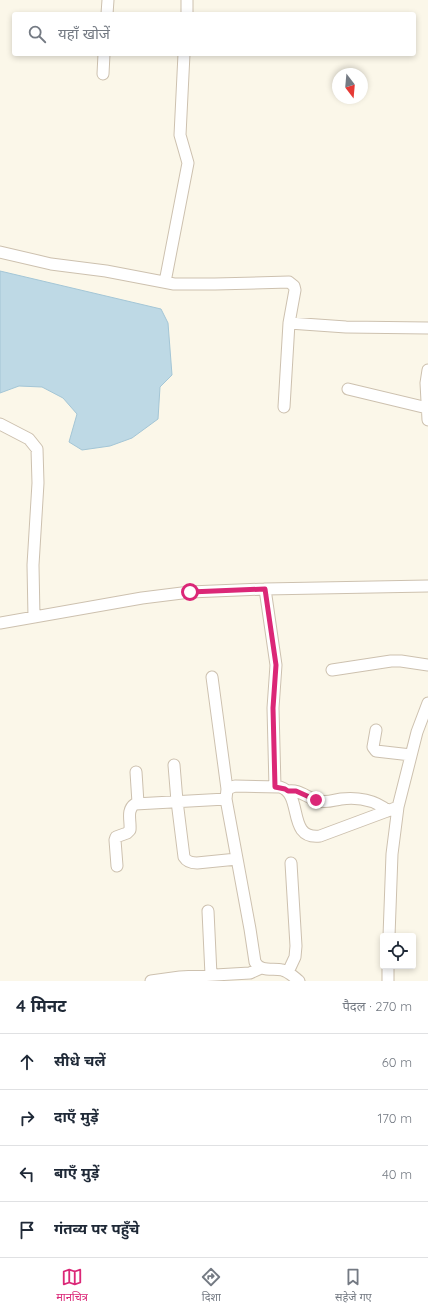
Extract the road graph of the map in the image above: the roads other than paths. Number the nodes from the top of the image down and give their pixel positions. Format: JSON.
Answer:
{"nodes":[{"id":1,"x":108,"y":0,"type":"edge"},
{"id":2,"x":187,"y":0,"type":"edge"},
{"id":3,"x":107,"y":12,"type":"edge"},
{"id":4,"x":187,"y":12,"type":"edge"},
{"id":5,"x":104,"y":56,"type":"edge"},
{"id":6,"x":184,"y":56,"type":"edge"},
{"id":7,"x":103,"y":74,"type":"dead end"},
{"id":8,"x":0,"y":252,"type":"edge"},
{"id":9,"x":165,"y":282,"type":"junction"},
{"id":10,"x":289,"y":323,"type":"junction"},
{"id":11,"x":428,"y":328,"type":"edge"},
{"id":12,"x":428,"y":370,"type":"edge"},
{"id":13,"x":348,"y":389,"type":"dead end"},
{"id":14,"x":284,"y":407,"type":"dead end"},
{"id":15,"x":427,"y":408,"type":"edge"},
{"id":16,"x":428,"y":420,"type":"edge"},
{"id":17,"x":0,"y":424,"type":"edge"},
{"id":18,"x":428,"y":586,"type":"edge"},
{"id":19,"x":265,"y":589,"type":"junction"},
{"id":20,"x":34,"y":617,"type":"junction"},
{"id":21,"x":0,"y":623,"type":"edge"},
{"id":22,"x":428,"y":665,"type":"edge"},
{"id":23,"x":332,"y":670,"type":"dead end"},
{"id":24,"x":212,"y":677,"type":"dead end"},
{"id":25,"x":428,"y":703,"type":"edge"},
{"id":26,"x":376,"y":730,"type":"dead end"},
{"id":27,"x":411,"y":755,"type":"junction"},
{"id":28,"x":174,"y":765,"type":"dead end"},
{"id":29,"x":136,"y":772,"type":"dead end"},
{"id":30,"x":275,"y":787,"type":"junction"},
{"id":31,"x":288,"y":791,"type":"junction"},
{"id":32,"x":226,"y":794,"type":"junction"},
{"id":33,"x":177,"y":801,"type":"junction"},
{"id":34,"x":138,"y":803,"type":"junction"},
{"id":35,"x":393,"y":809,"type":"junction"},
{"id":36,"x":237,"y":859,"type":"junction"},
{"id":37,"x":292,"y":864,"type":"dead end"},
{"id":38,"x":117,"y":866,"type":"dead end"},
{"id":39,"x":208,"y":911,"type":"dead end"},
{"id":40,"x":389,"y":933,"type":"edge"},
{"id":41,"x":261,"y":968,"type":"junction"},
{"id":42,"x":388,"y":969,"type":"edge"},
{"id":43,"x":288,"y":972,"type":"junction"},
{"id":44,"x":211,"y":975,"type":"junction"},
{"id":45,"x":228,"y":978,"type":"edge"},
{"id":46,"x":180,"y":979,"type":"edge"},
{"id":47,"x":151,"y":981,"type":"edge"},
{"id":48,"x":299,"y":981,"type":"edge"},
{"id":49,"x":388,"y":981,"type":"edge"}],
"edges":[{"from":1,"to":3,"type":"street"},
{"from":2,"to":4,"type":"street"},
{"from":5,"to":7,"type":"street"},
{"from":6,"to":9,"type":"street"},
{"from":8,"to":9,"type":"street"},
{"from":9,"to":10,"type":"street"},
{"from":10,"to":11,"type":"street"},
{"from":10,"to":14,"type":"street"},
{"from":12,"to":15,"type":"street"},
{"from":13,"to":15,"type":"street"},
{"from":15,"to":16,"type":"street"},
{"from":17,"to":20,"type":"street"},
{"from":18,"to":19,"type":"street"},
{"from":19,"to":20,"type":"street"},
{"from":19,"to":30,"type":"street"},
{"from":20,"to":21,"type":"street"},
{"from":22,"to":23,"type":"street"},
{"from":24,"to":32,"type":"street"},
{"from":25,"to":27,"type":"street"},
{"from":26,"to":27,"type":"street"},
{"from":27,"to":35,"type":"street"},
{"from":28,"to":33,"type":"street"},
{"from":29,"to":34,"type":"street"},
{"from":30,"to":31,"type":"street"},
{"from":30,"to":32,"type":"street"},
{"from":31,"to":35,"type":"street"},
{"from":31,"to":35,"type":"street"},
{"from":32,"to":33,"type":"street"},
{"from":32,"to":36,"type":"street"},
{"from":33,"to":34,"type":"street"},
{"from":33,"to":36,"type":"street"},
{"from":34,"to":38,"type":"street"},
{"from":35,"to":40,"type":"street"},
{"from":36,"to":41,"type":"street"},
{"from":37,"to":43,"type":"street"},
{"from":39,"to":44,"type":"street"},
{"from":41,"to":43,"type":"street"},
{"from":41,"to":45,"type":"street"},
{"from":42,"to":49,"type":"street"},
{"from":43,"to":48,"type":"street"},
{"from":44,"to":45,"type":"street"},
{"from":44,"to":46,"type":"street"},
{"from":46,"to":47,"type":"street"}]}
